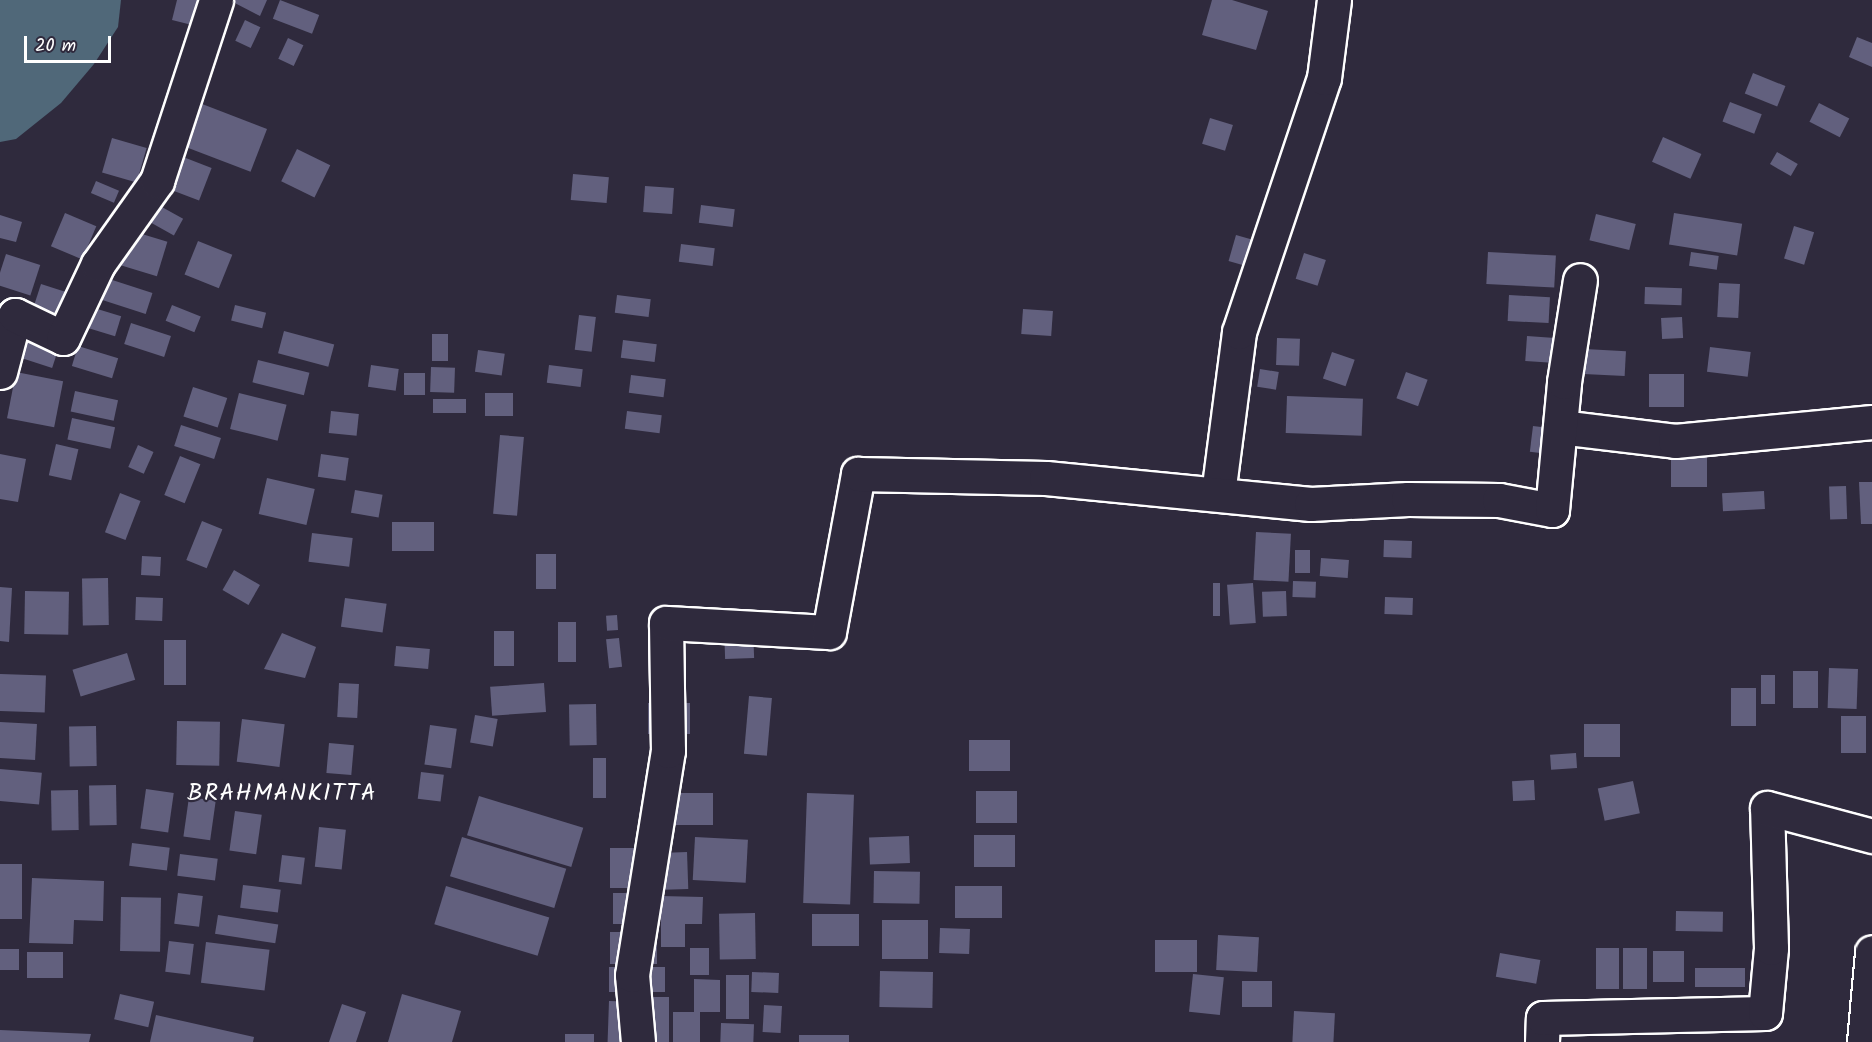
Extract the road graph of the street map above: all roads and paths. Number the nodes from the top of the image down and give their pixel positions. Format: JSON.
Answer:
{"nodes":[{"id":1,"x":216,"y":0,"type":"edge"},
{"id":2,"x":1334,"y":0,"type":"edge"},
{"id":3,"x":1580,"y":280,"type":"dead end"},
{"id":4,"x":0,"y":372,"type":"edge"},
{"id":5,"x":1872,"y":422,"type":"edge"},
{"id":6,"x":1560,"y":427,"type":"junction"},
{"id":7,"x":1218,"y":494,"type":"junction"},
{"id":8,"x":1872,"y":836,"type":"edge"},
{"id":9,"x":1872,"y":952,"type":"edge"},
{"id":10,"x":638,"y":1042,"type":"edge"},
{"id":11,"x":1542,"y":1042,"type":"edge"},
{"id":12,"x":1864,"y":1042,"type":"edge"}],
"edges":[{"from":1,"to":4,"type":"street"},
{"from":2,"to":7,"type":"street"},
{"from":3,"to":6,"type":"street"},
{"from":5,"to":6,"type":"street"},
{"from":6,"to":7,"type":"street"},
{"from":7,"to":10,"type":"street"},
{"from":8,"to":11,"type":"street"},
{"from":9,"to":12,"type":"street"}]}
